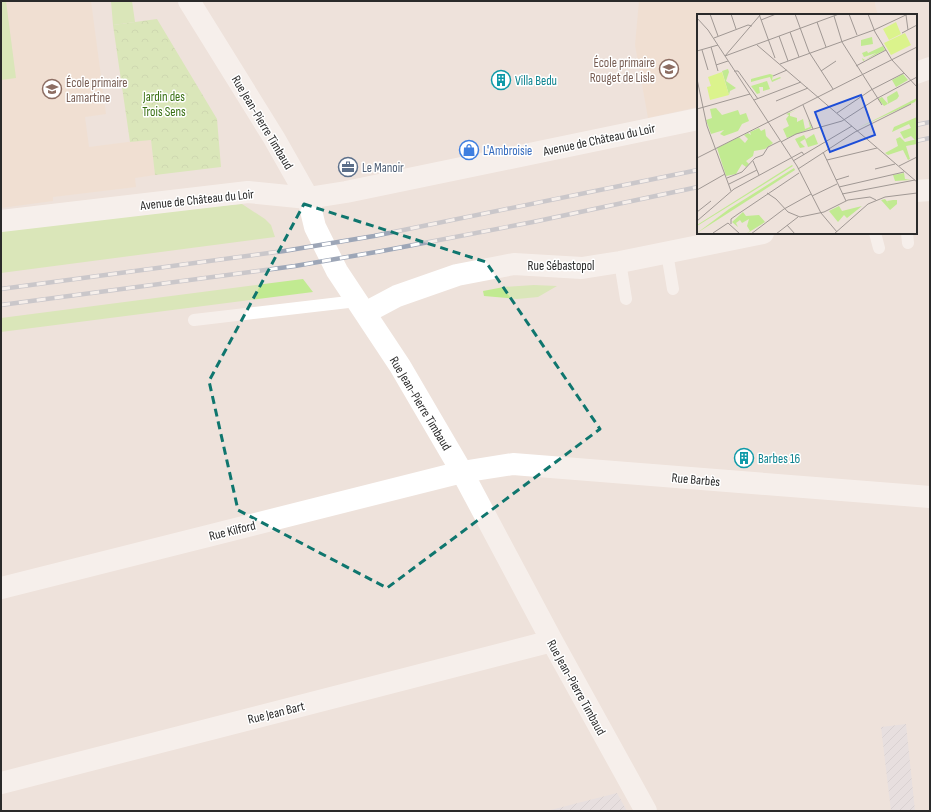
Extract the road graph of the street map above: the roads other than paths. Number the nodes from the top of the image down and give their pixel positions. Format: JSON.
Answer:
{"nodes":[{"id":1,"x":189,"y":1,"type":"edge"},
{"id":2,"x":930,"y":68,"type":"edge"},
{"id":3,"x":917,"y":73,"type":"edge"},
{"id":4,"x":697,"y":119,"type":"edge"},
{"id":5,"x":930,"y":190,"type":"edge"},
{"id":6,"x":917,"y":191,"type":"edge"},
{"id":7,"x":308,"y":198,"type":"junction"},
{"id":8,"x":1,"y":221,"type":"edge"},
{"id":9,"x":758,"y":234,"type":"edge"},
{"id":10,"x":876,"y":234,"type":"edge"},
{"id":11,"x":879,"y":248,"type":"dead end"},
{"id":12,"x":667,"y":253,"type":"junction"},
{"id":13,"x":620,"y":262,"type":"junction"},
{"id":14,"x":673,"y":289,"type":"dead end"},
{"id":15,"x":626,"y":299,"type":"dead end"},
{"id":16,"x":361,"y":307,"type":"junction"},
{"id":17,"x":194,"y":320,"type":"dead end"},
{"id":18,"x":462,"y":472,"type":"junction"},
{"id":19,"x":930,"y":497,"type":"edge"},
{"id":20,"x":1,"y":588,"type":"edge"},
{"id":21,"x":552,"y":641,"type":"junction"},
{"id":22,"x":1,"y":783,"type":"edge"},
{"id":23,"x":646,"y":811,"type":"edge"}],
"edges":[{"from":1,"to":7,"type":"street","name":"Rue Jean-Pierre Timbaud"},
{"from":2,"to":3,"type":"street"},
{"from":4,"to":7,"type":"street","name":"Avenue de Château du Loir"},
{"from":5,"to":6,"type":"street"},
{"from":7,"to":8,"type":"street","name":"Avenue de Château du Loir"},
{"from":7,"to":16,"type":"street","name":"Rue Jean-Pierre Timbaud"},
{"from":9,"to":12,"type":"street","name":"Rue Sébastopol"},
{"from":10,"to":11,"type":"lane"},
{"from":12,"to":13,"type":"street","name":"Rue Sébastopol"},
{"from":12,"to":14,"type":"lane"},
{"from":13,"to":15,"type":"lane"},
{"from":13,"to":16,"type":"street","name":"Rue Sébastopol"},
{"from":16,"to":17,"type":"lane"},
{"from":16,"to":18,"type":"street","name":"Rue Jean-Pierre Timbaud"},
{"from":18,"to":19,"type":"street","name":"Rue Barbès"},
{"from":18,"to":20,"type":"street","name":"Rue Kilford"},
{"from":18,"to":21,"type":"street","name":"Rue Jean-Pierre Timbaud"},
{"from":21,"to":22,"type":"street","name":"Rue Jean Bart"},
{"from":21,"to":23,"type":"street","name":"Rue Jean-Pierre Timbaud"}]}
